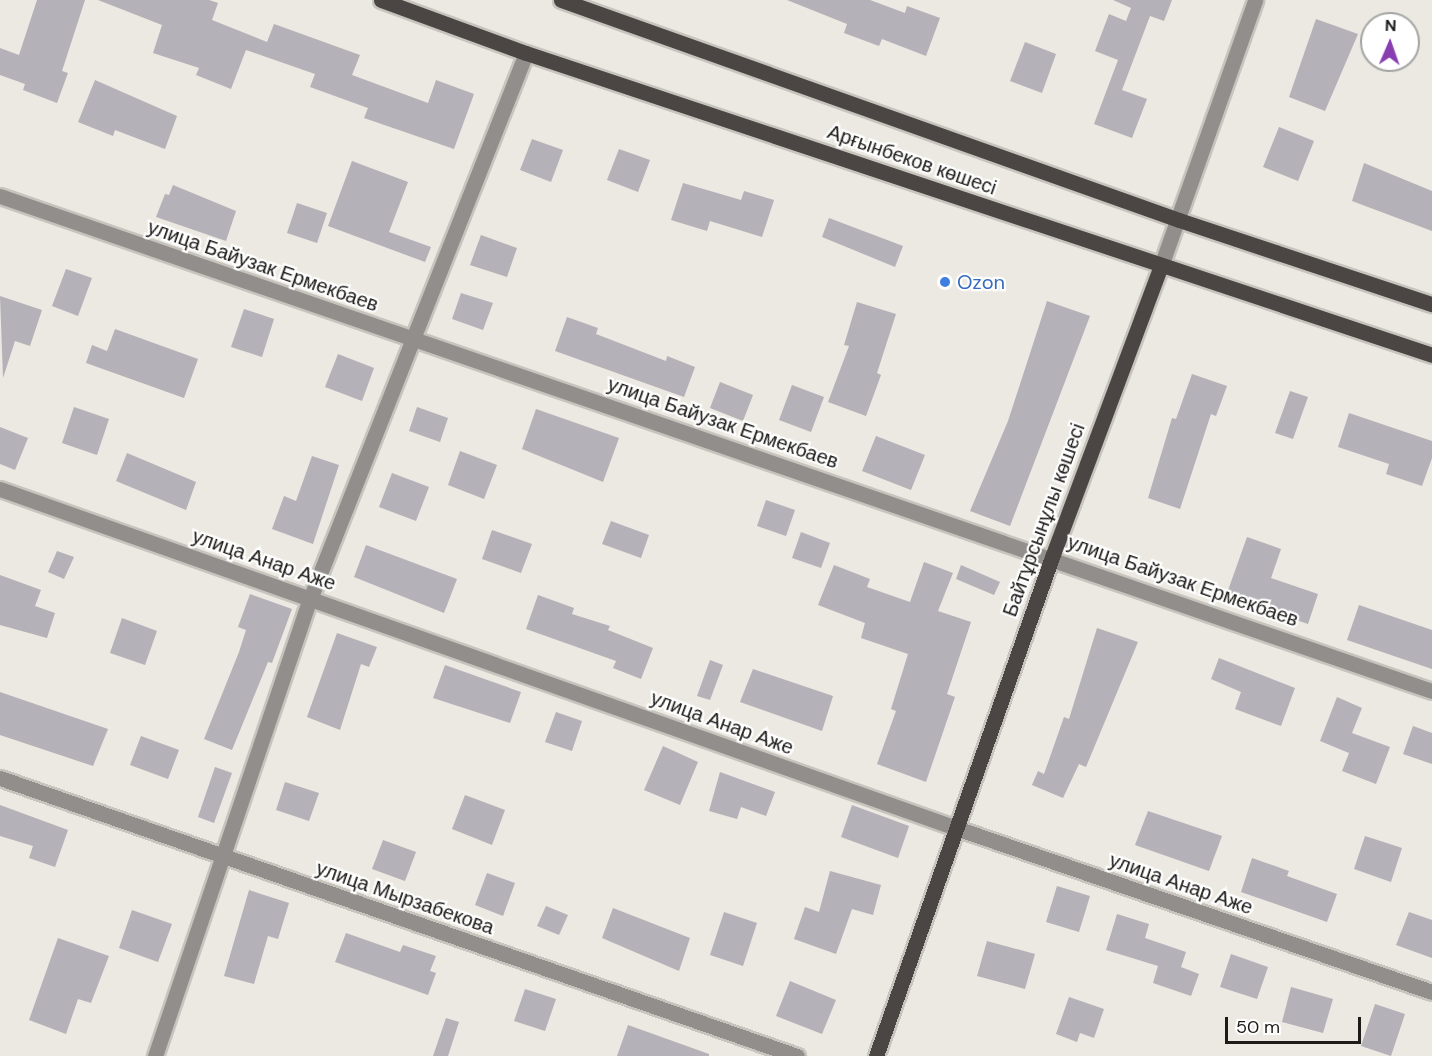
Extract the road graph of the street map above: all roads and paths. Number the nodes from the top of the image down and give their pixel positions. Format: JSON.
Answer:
{"nodes":[{"id":1,"x":381,"y":0,"type":"edge"},
{"id":2,"x":561,"y":0,"type":"edge"},
{"id":3,"x":1255,"y":0,"type":"edge"},
{"id":4,"x":526,"y":52,"type":"junction"},
{"id":5,"x":0,"y":196,"type":"edge"},
{"id":6,"x":1179,"y":220,"type":"junction"},
{"id":7,"x":1161,"y":266,"type":"junction"},
{"id":8,"x":1432,"y":304,"type":"edge"},
{"id":9,"x":413,"y":340,"type":"junction"},
{"id":10,"x":1432,"y":355,"type":"edge"},
{"id":11,"x":0,"y":489,"type":"edge"},
{"id":12,"x":1052,"y":557,"type":"junction"},
{"id":13,"x":310,"y":599,"type":"junction"},
{"id":14,"x":1432,"y":691,"type":"edge"},
{"id":15,"x":0,"y":778,"type":"edge"},
{"id":16,"x":956,"y":828,"type":"junction"},
{"id":17,"x":223,"y":858,"type":"junction"},
{"id":18,"x":1432,"y":992,"type":"edge"},
{"id":19,"x":156,"y":1056,"type":"edge"},
{"id":20,"x":797,"y":1056,"type":"edge"},
{"id":21,"x":876,"y":1056,"type":"edge"}],
"edges":[{"from":1,"to":4,"type":"main road","name":"Арғынбеков көшесі"},
{"from":2,"to":6,"type":"main road","name":"Арғынбеков көшесі"},
{"from":3,"to":6,"type":"street","name":"Байтұрсынұлы көшесі"},
{"from":4,"to":7,"type":"main road","name":"Арғынбеков көшесі"},
{"from":4,"to":9,"type":"street"},
{"from":5,"to":9,"type":"street","name":"улица Байузак Ермекбаев"},
{"from":6,"to":7,"type":"street","name":"Байтұрсынұлы көшесі"},
{"from":6,"to":8,"type":"main road","name":"Арғынбеков көшесі"},
{"from":7,"to":10,"type":"main road","name":"Арғынбеков көшесі"},
{"from":7,"to":12,"type":"main road","name":"Байтұрсынұлы көшесі"},
{"from":9,"to":12,"type":"street","name":"улица Байузак Ермекбаев"},
{"from":9,"to":13,"type":"street"},
{"from":11,"to":13,"type":"street","name":"улица Анар Аже"},
{"from":12,"to":14,"type":"street","name":"улица Байузак Ермекбаев"},
{"from":12,"to":16,"type":"main road","name":"Байтұрсынұлы көшесі"},
{"from":13,"to":16,"type":"street","name":"улица Анар Аже"},
{"from":13,"to":17,"type":"street"},
{"from":15,"to":17,"type":"street","name":"улица Мырзабекова"},
{"from":16,"to":18,"type":"street","name":"улица Анар Аже"},
{"from":16,"to":21,"type":"main road","name":"Байтұрсынұлы көшесі"},
{"from":17,"to":19,"type":"street"},
{"from":17,"to":20,"type":"street","name":"улица Мырзабекова"}]}
